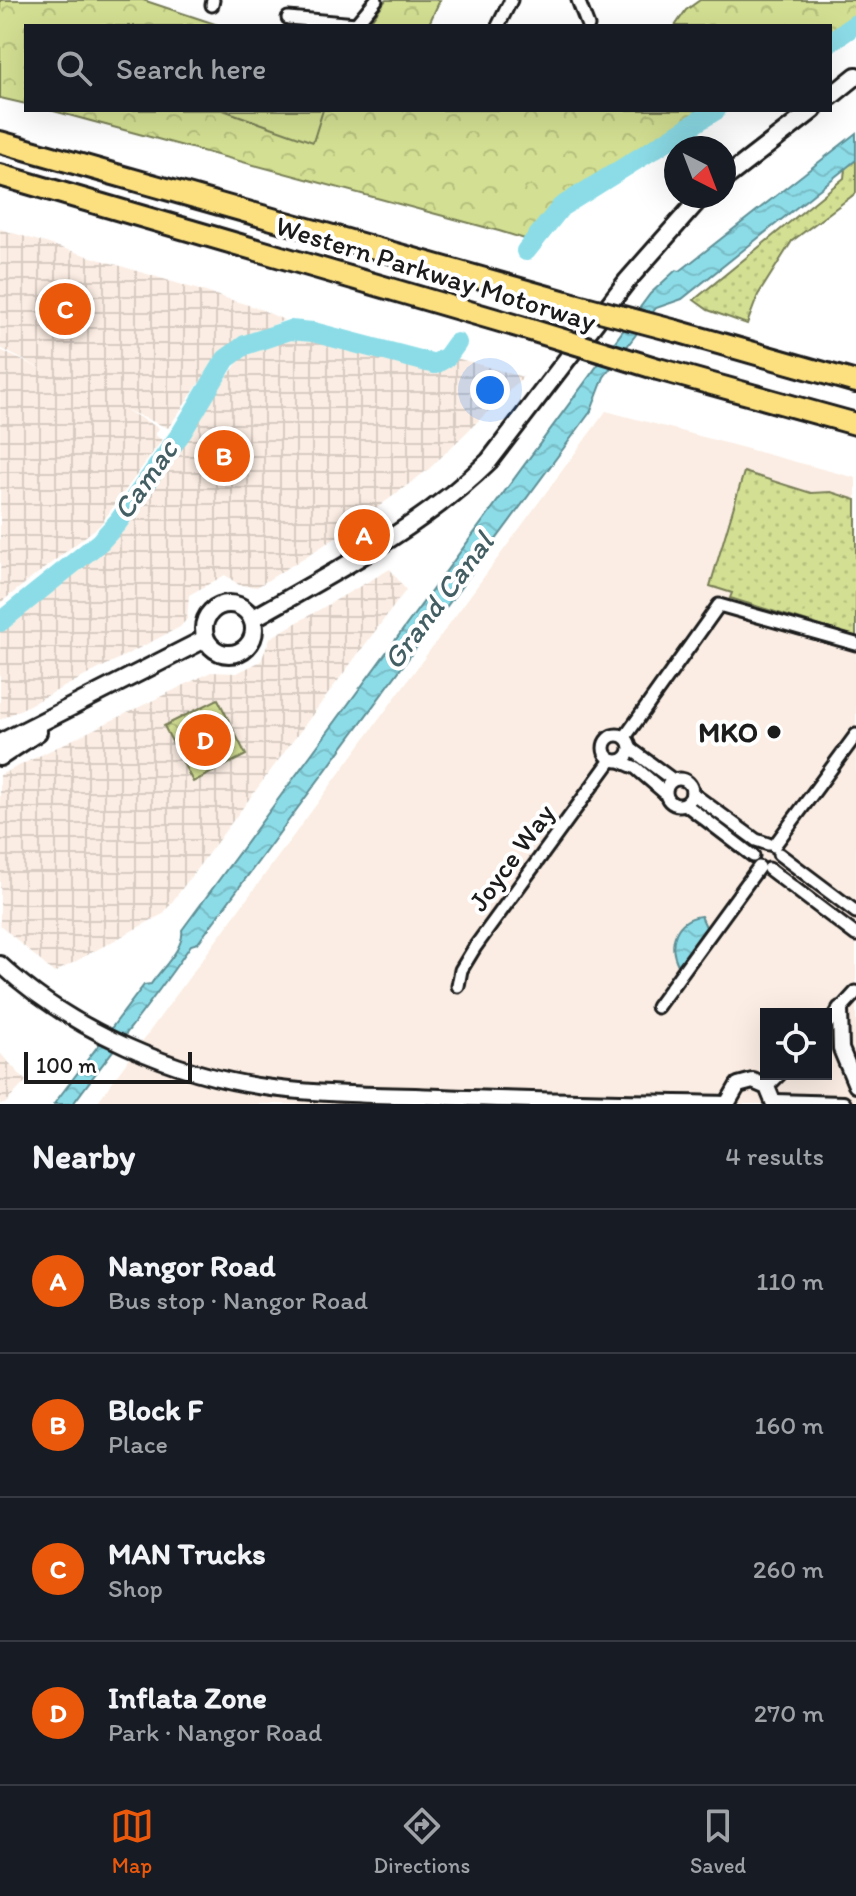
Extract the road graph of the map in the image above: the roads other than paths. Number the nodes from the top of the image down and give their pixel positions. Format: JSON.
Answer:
{"nodes":[{"id":1,"x":376,"y":0,"type":"edge"},
{"id":2,"x":511,"y":0,"type":"edge"},
{"id":3,"x":578,"y":0,"type":"edge"},
{"id":4,"x":288,"y":18,"type":"dead end"},
{"id":5,"x":499,"y":24,"type":"edge"},
{"id":6,"x":587,"y":24,"type":"edge"},
{"id":7,"x":856,"y":76,"type":"edge"},
{"id":8,"x":832,"y":95,"type":"edge"},
{"id":9,"x":810,"y":112,"type":"edge"},
{"id":10,"x":0,"y":142,"type":"edge"},
{"id":11,"x":736,"y":170,"type":"edge"},
{"id":12,"x":0,"y":175,"type":"edge"},
{"id":13,"x":691,"y":208,"type":"edge"},
{"id":14,"x":856,"y":382,"type":"edge"},
{"id":15,"x":856,"y":424,"type":"edge"},
{"id":16,"x":252,"y":619,"type":"junction"},
{"id":17,"x":205,"y":639,"type":"junction"},
{"id":18,"x":856,"y":644,"type":"edge"},
{"id":19,"x":49,"y":718,"type":"junction"},
{"id":20,"x":856,"y":735,"type":"edge"},
{"id":21,"x":0,"y":743,"type":"edge"},
{"id":22,"x":628,"y":743,"type":"junction"},
{"id":23,"x":0,"y":757,"type":"edge"},
{"id":24,"x":616,"y":761,"type":"junction"},
{"id":25,"x":673,"y":780,"type":"junction"},
{"id":26,"x":665,"y":793,"type":"junction"},
{"id":27,"x":692,"y":793,"type":"junction"},
{"id":28,"x":685,"y":804,"type":"junction"},
{"id":29,"x":774,"y":848,"type":"junction"},
{"id":30,"x":761,"y":864,"type":"junction"},
{"id":31,"x":856,"y":912,"type":"edge"},
{"id":32,"x":856,"y":935,"type":"edge"},
{"id":33,"x":0,"y":964,"type":"edge"},
{"id":34,"x":458,"y":986,"type":"dead end"},
{"id":35,"x":856,"y":992,"type":"edge"},
{"id":36,"x":657,"y":1007,"type":"dead end"},
{"id":37,"x":840,"y":1009,"type":"junction"},
{"id":38,"x":832,"y":1018,"type":"edge"},
{"id":39,"x":774,"y":1080,"type":"edge"},
{"id":40,"x":856,"y":1085,"type":"edge"},
{"id":41,"x":767,"y":1087,"type":"junction"},
{"id":42,"x":640,"y":1103,"type":"edge"},
{"id":43,"x":774,"y":1103,"type":"edge"},
{"id":44,"x":726,"y":1104,"type":"edge"},
{"id":45,"x":843,"y":1104,"type":"edge"}],
"edges":[{"from":1,"to":4,"type":"street"},
{"from":2,"to":5,"type":"street"},
{"from":3,"to":6,"type":"street"},
{"from":7,"to":8,"type":"main road"},
{"from":9,"to":11,"type":"main road"},
{"from":10,"to":14,"type":"highway","name":"Western Parkway Motorway","bridge":true},
{"from":12,"to":15,"type":"highway","name":"Western Parkway Motorway","bridge":true},
{"from":13,"to":16,"type":"main road"},
{"from":16,"to":17,"type":"main road"},
{"from":16,"to":17,"type":"main road"},
{"from":17,"to":19,"type":"main road"},
{"from":18,"to":22,"type":"street"},
{"from":19,"to":21,"type":"main road"},
{"from":19,"to":23,"type":"main road"},
{"from":20,"to":29,"type":"street"},
{"from":22,"to":24,"type":"street"},
{"from":22,"to":24,"type":"street"},
{"from":22,"to":25,"type":"street"},
{"from":24,"to":26,"type":"street"},
{"from":24,"to":34,"type":"street","name":"Joyce Way"},
{"from":25,"to":26,"type":"street"},
{"from":25,"to":27,"type":"street"},
{"from":26,"to":28,"type":"street"},
{"from":27,"to":28,"type":"street"},
{"from":27,"to":29,"type":"street"},
{"from":28,"to":30,"type":"street"},
{"from":29,"to":30,"type":"street"},
{"from":29,"to":30,"type":"street"},
{"from":29,"to":31,"type":"street"},
{"from":30,"to":32,"type":"street"},
{"from":30,"to":36,"type":"street"},
{"from":33,"to":42,"type":"street"},
{"from":35,"to":37,"type":"street"},
{"from":37,"to":38,"type":"street"},
{"from":37,"to":40,"type":"street"},
{"from":39,"to":41,"type":"street"},
{"from":41,"to":43,"type":"street"},
{"from":41,"to":44,"type":"street"},
{"from":42,"to":44,"type":"street"},
{"from":43,"to":45,"type":"street"}]}
